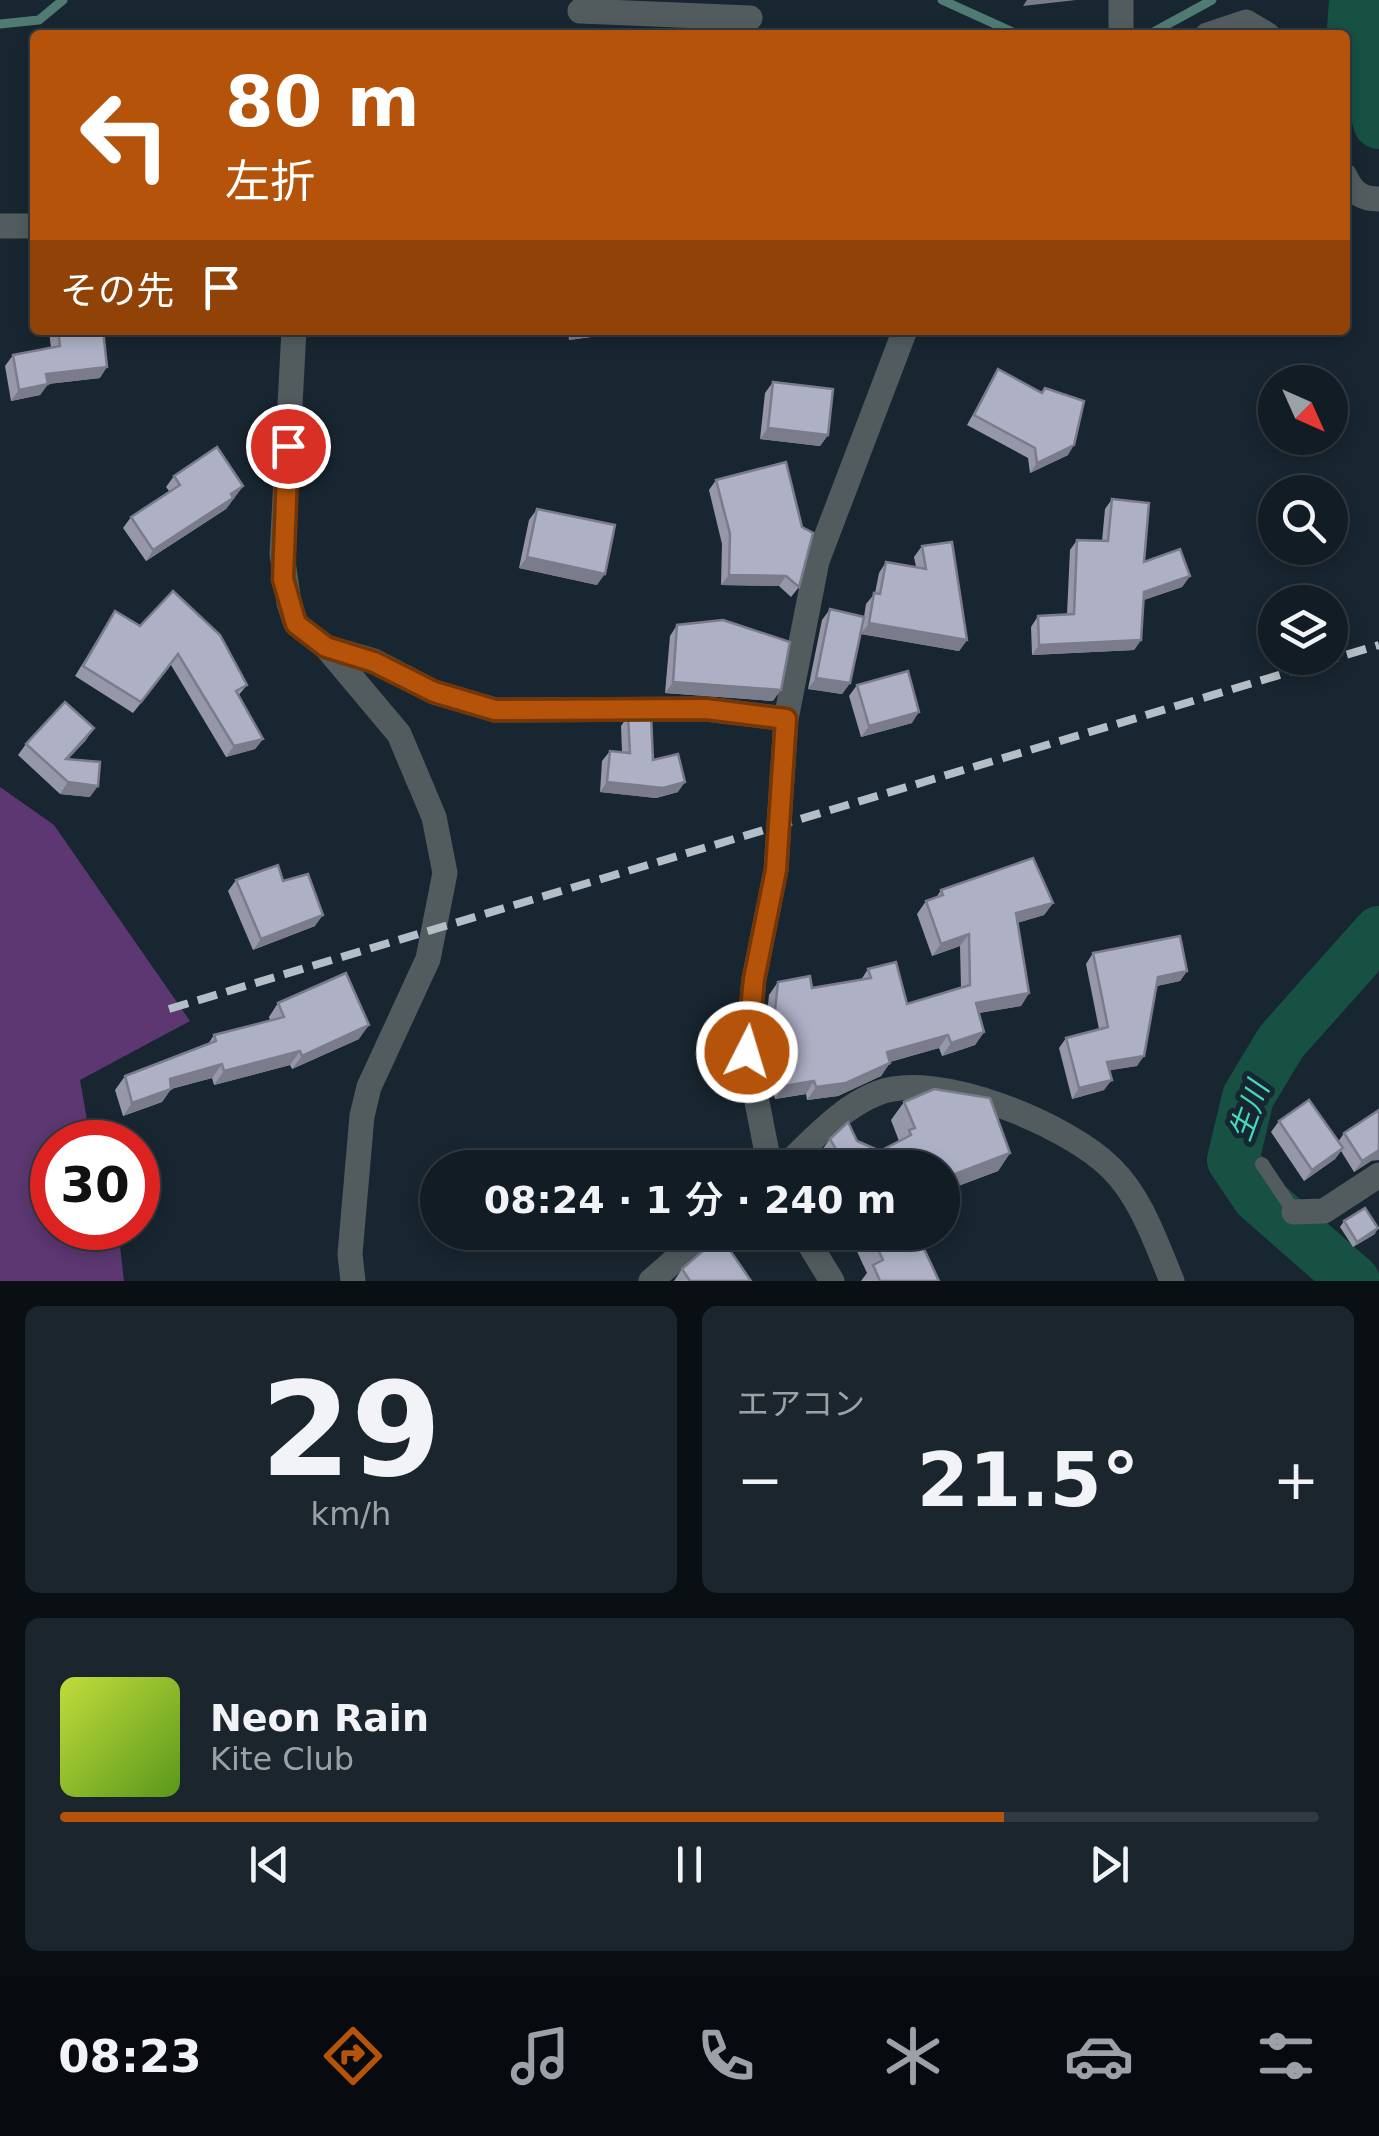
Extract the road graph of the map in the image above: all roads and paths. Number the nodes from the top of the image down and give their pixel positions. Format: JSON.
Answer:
{"nodes":[{"id":1,"x":1121,"y":0,"type":"edge"},
{"id":2,"x":580,"y":12,"type":"dead end"},
{"id":3,"x":750,"y":18,"type":"edge"},
{"id":4,"x":1121,"y":30,"type":"edge"},
{"id":5,"x":1222,"y":30,"type":"edge"},
{"id":6,"x":1260,"y":30,"type":"edge"},
{"id":7,"x":1350,"y":188,"type":"edge"},
{"id":8,"x":1379,"y":199,"type":"edge"},
{"id":9,"x":0,"y":226,"type":"edge"},
{"id":10,"x":30,"y":226,"type":"edge"},
{"id":11,"x":294,"y":335,"type":"edge"},
{"id":12,"x":903,"y":335,"type":"edge"},
{"id":13,"x":326,"y":647,"type":"junction"},
{"id":14,"x":786,"y":719,"type":"junction"},
{"id":15,"x":766,"y":1150,"type":"edge"},
{"id":16,"x":802,"y":1150,"type":"edge"},
{"id":17,"x":1262,"y":1164,"type":"dead end"},
{"id":18,"x":1379,"y":1175,"type":"edge"},
{"id":19,"x":1294,"y":1212,"type":"joint"},
{"id":20,"x":686,"y":1250,"type":"edge"},
{"id":21,"x":813,"y":1250,"type":"edge"},
{"id":22,"x":353,"y":1281,"type":"edge"},
{"id":23,"x":651,"y":1281,"type":"edge"},
{"id":24,"x":832,"y":1281,"type":"edge"},
{"id":25,"x":1172,"y":1281,"type":"edge"}],
"edges":[{"from":1,"to":4,"type":"street"},
{"from":2,"to":3,"type":"street"},
{"from":5,"to":6,"type":"street"},
{"from":7,"to":8,"type":"street"},
{"from":9,"to":10,"type":"street"},
{"from":11,"to":13,"type":"street"},
{"from":12,"to":14,"type":"street"},
{"from":13,"to":14,"type":"street"},
{"from":13,"to":22,"type":"street"},
{"from":14,"to":15,"type":"street"},
{"from":16,"to":25,"type":"street"},
{"from":17,"to":19,"type":"lane"},
{"from":18,"to":19,"type":"street"},
{"from":20,"to":23,"type":"street"},
{"from":21,"to":24,"type":"street"}]}
